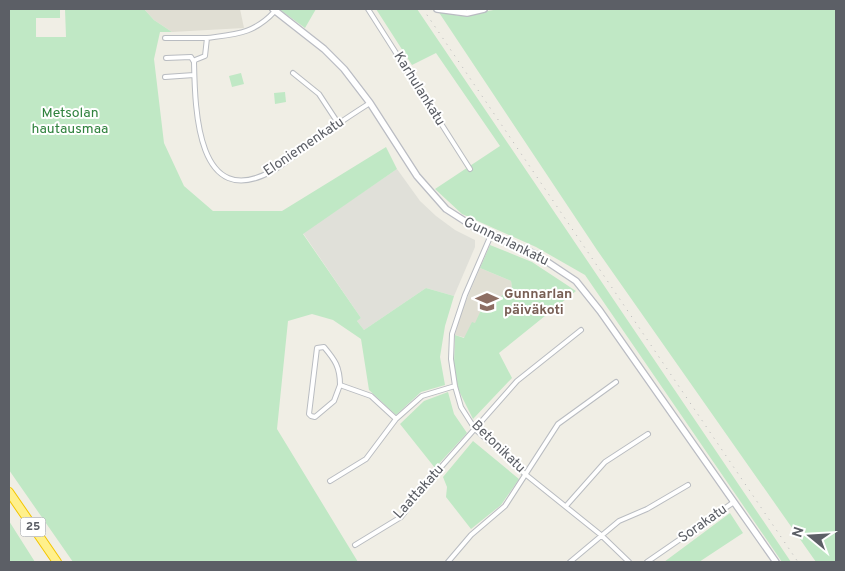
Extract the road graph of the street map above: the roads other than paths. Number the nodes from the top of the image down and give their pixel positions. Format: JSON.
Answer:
{"nodes":[{"id":1,"x":368,"y":9,"type":"edge"},
{"id":2,"x":436,"y":9,"type":"edge"},
{"id":3,"x":484,"y":9,"type":"edge"},
{"id":4,"x":274,"y":10,"type":"edge"},
{"id":5,"x":165,"y":38,"type":"dead end"},
{"id":6,"x":207,"y":38,"type":"junction"},
{"id":7,"x":166,"y":58,"type":"dead end"},
{"id":8,"x":194,"y":62,"type":"junction"},
{"id":9,"x":293,"y":73,"type":"dead end"},
{"id":10,"x":194,"y":75,"type":"junction"},
{"id":11,"x":165,"y":76,"type":"dead end"},
{"id":12,"x":370,"y":104,"type":"junction"},
{"id":13,"x":338,"y":123,"type":"junction"},
{"id":14,"x":470,"y":169,"type":"dead end"},
{"id":15,"x":491,"y":235,"type":"junction"},
{"id":16,"x":581,"y":330,"type":"dead end"},
{"id":17,"x":616,"y":382,"type":"dead end"},
{"id":18,"x":340,"y":385,"type":"junction"},
{"id":19,"x":455,"y":386,"type":"junction"},
{"id":20,"x":396,"y":419,"type":"junction"},
{"id":21,"x":475,"y":429,"type":"junction"},
{"id":22,"x":648,"y":434,"type":"dead end"},
{"id":23,"x":525,"y":474,"type":"junction"},
{"id":24,"x":330,"y":481,"type":"dead end"},
{"id":25,"x":688,"y":485,"type":"dead end"},
{"id":26,"x":9,"y":492,"type":"edge"},
{"id":27,"x":734,"y":502,"type":"junction"},
{"id":28,"x":566,"y":506,"type":"junction"},
{"id":29,"x":601,"y":535,"type":"junction"},
{"id":30,"x":355,"y":545,"type":"dead end"},
{"id":31,"x":57,"y":562,"type":"edge"},
{"id":32,"x":448,"y":562,"type":"edge"},
{"id":33,"x":570,"y":562,"type":"edge"},
{"id":34,"x":629,"y":562,"type":"edge"},
{"id":35,"x":647,"y":562,"type":"edge"},
{"id":36,"x":776,"y":562,"type":"edge"}],
"edges":[{"from":1,"to":14,"type":"street","name":"Karhulankatu"},
{"from":2,"to":3,"type":"street"},
{"from":4,"to":6,"type":"street"},
{"from":4,"to":12,"type":"street","name":"Gunnarlankatu"},
{"from":5,"to":6,"type":"street"},
{"from":6,"to":8,"type":"street"},
{"from":7,"to":8,"type":"street"},
{"from":8,"to":10,"type":"street","name":"Eloniemenkatu"},
{"from":9,"to":13,"type":"street"},
{"from":10,"to":11,"type":"street"},
{"from":10,"to":13,"type":"street","name":"Eloniemenkatu"},
{"from":12,"to":13,"type":"street","name":"Eloniemenkatu"},
{"from":12,"to":15,"type":"street","name":"Gunnarlankatu"},
{"from":15,"to":19,"type":"street","name":"Betonikatu"},
{"from":15,"to":27,"type":"street","name":"Gunnarlankatu"},
{"from":16,"to":21,"type":"street","name":"Laattakatu"},
{"from":17,"to":23,"type":"street"},
{"from":18,"to":18,"type":"street"},
{"from":18,"to":20,"type":"street"},
{"from":19,"to":20,"type":"street"},
{"from":19,"to":21,"type":"street","name":"Betonikatu"},
{"from":20,"to":24,"type":"street"},
{"from":21,"to":23,"type":"street","name":"Betonikatu"},
{"from":21,"to":30,"type":"street","name":"Laattakatu"},
{"from":22,"to":28,"type":"street"},
{"from":23,"to":28,"type":"street","name":"Betonikatu"},
{"from":23,"to":32,"type":"street"},
{"from":25,"to":29,"type":"street"},
{"from":26,"to":31,"type":"highway","number":"25"},
{"from":27,"to":35,"type":"street","name":"Sorakatu"},
{"from":27,"to":36,"type":"street","name":"Gunnarlankatu"},
{"from":28,"to":29,"type":"street","name":"Betonikatu"},
{"from":29,"to":33,"type":"street"},
{"from":29,"to":34,"type":"street","name":"Betonikatu"}]}
